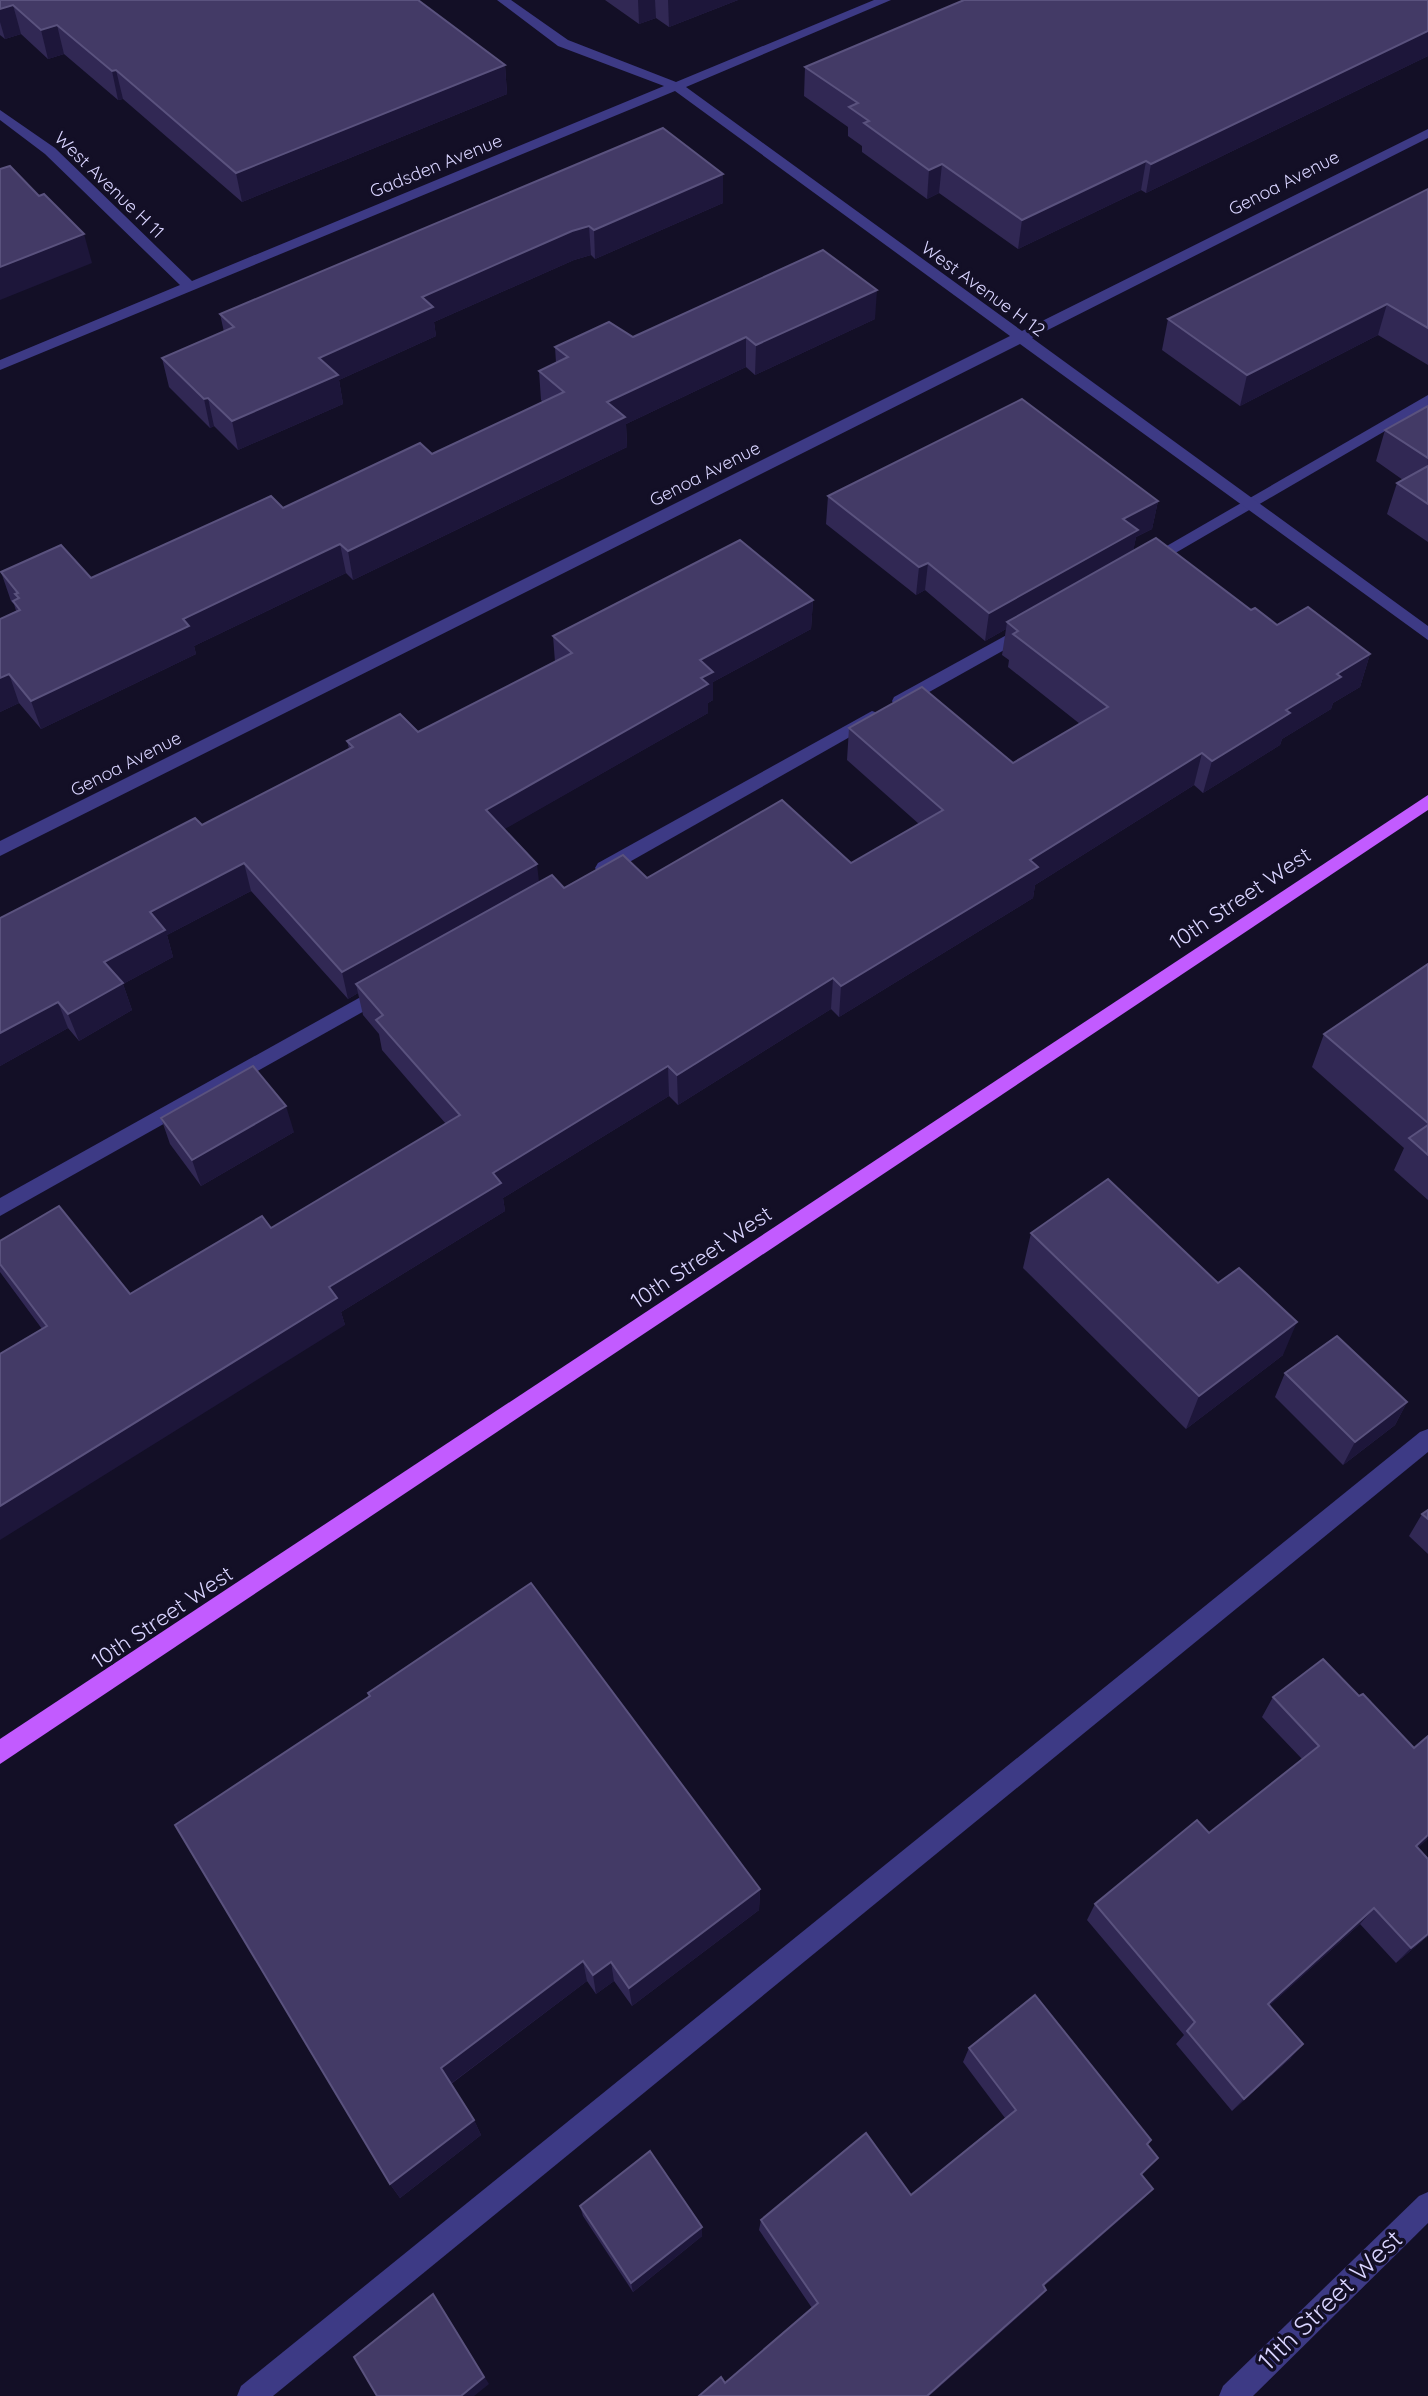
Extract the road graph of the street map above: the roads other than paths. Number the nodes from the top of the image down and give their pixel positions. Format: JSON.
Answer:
{"nodes":[{"id":1,"x":503,"y":0,"type":"edge"},
{"id":2,"x":885,"y":0,"type":"edge"},
{"id":3,"x":678,"y":87,"type":"junction"},
{"id":4,"x":0,"y":114,"type":"edge"},
{"id":5,"x":1428,"y":133,"type":"edge"},
{"id":6,"x":189,"y":286,"type":"junction"},
{"id":7,"x":1020,"y":339,"type":"junction"},
{"id":8,"x":0,"y":365,"type":"edge"},
{"id":9,"x":1428,"y":400,"type":"edge"},
{"id":10,"x":1250,"y":504,"type":"junction"},
{"id":11,"x":1125,"y":575,"type":"edge"},
{"id":12,"x":1042,"y":622,"type":"edge"},
{"id":13,"x":1428,"y":634,"type":"edge"},
{"id":14,"x":1428,"y":801,"type":"edge"},
{"id":15,"x":0,"y":849,"type":"edge"},
{"id":16,"x":583,"y":879,"type":"edge"},
{"id":17,"x":403,"y":981,"type":"edge"},
{"id":18,"x":0,"y":1208,"type":"edge"},
{"id":19,"x":1428,"y":1439,"type":"edge"},
{"id":20,"x":0,"y":1753,"type":"edge"},
{"id":21,"x":1428,"y":2205,"type":"edge"},
{"id":22,"x":251,"y":2396,"type":"edge"},
{"id":23,"x":1233,"y":2396,"type":"edge"}],
"edges":[{"from":1,"to":3,"type":"street","name":"West Avenue H 12"},
{"from":2,"to":3,"type":"street","name":"Gadsden Avenue"},
{"from":3,"to":6,"type":"street","name":"Gadsden Avenue"},
{"from":3,"to":7,"type":"street","name":"West Avenue H 12"},
{"from":4,"to":6,"type":"street","name":"West Avenue H 11"},
{"from":5,"to":7,"type":"street","name":"Genoa Avenue"},
{"from":6,"to":8,"type":"street","name":"Gadsden Avenue"},
{"from":7,"to":10,"type":"street","name":"West Avenue H 12"},
{"from":7,"to":15,"type":"street","name":"Genoa Avenue"},
{"from":9,"to":10,"type":"street"},
{"from":10,"to":11,"type":"street"},
{"from":10,"to":13,"type":"street","name":"West Avenue H 12"},
{"from":12,"to":16,"type":"street"},
{"from":14,"to":20,"type":"main road","name":"10th Street West"},
{"from":17,"to":18,"type":"street"},
{"from":19,"to":22,"type":"street"},
{"from":21,"to":23,"type":"street","name":"11th Street West"}]}
